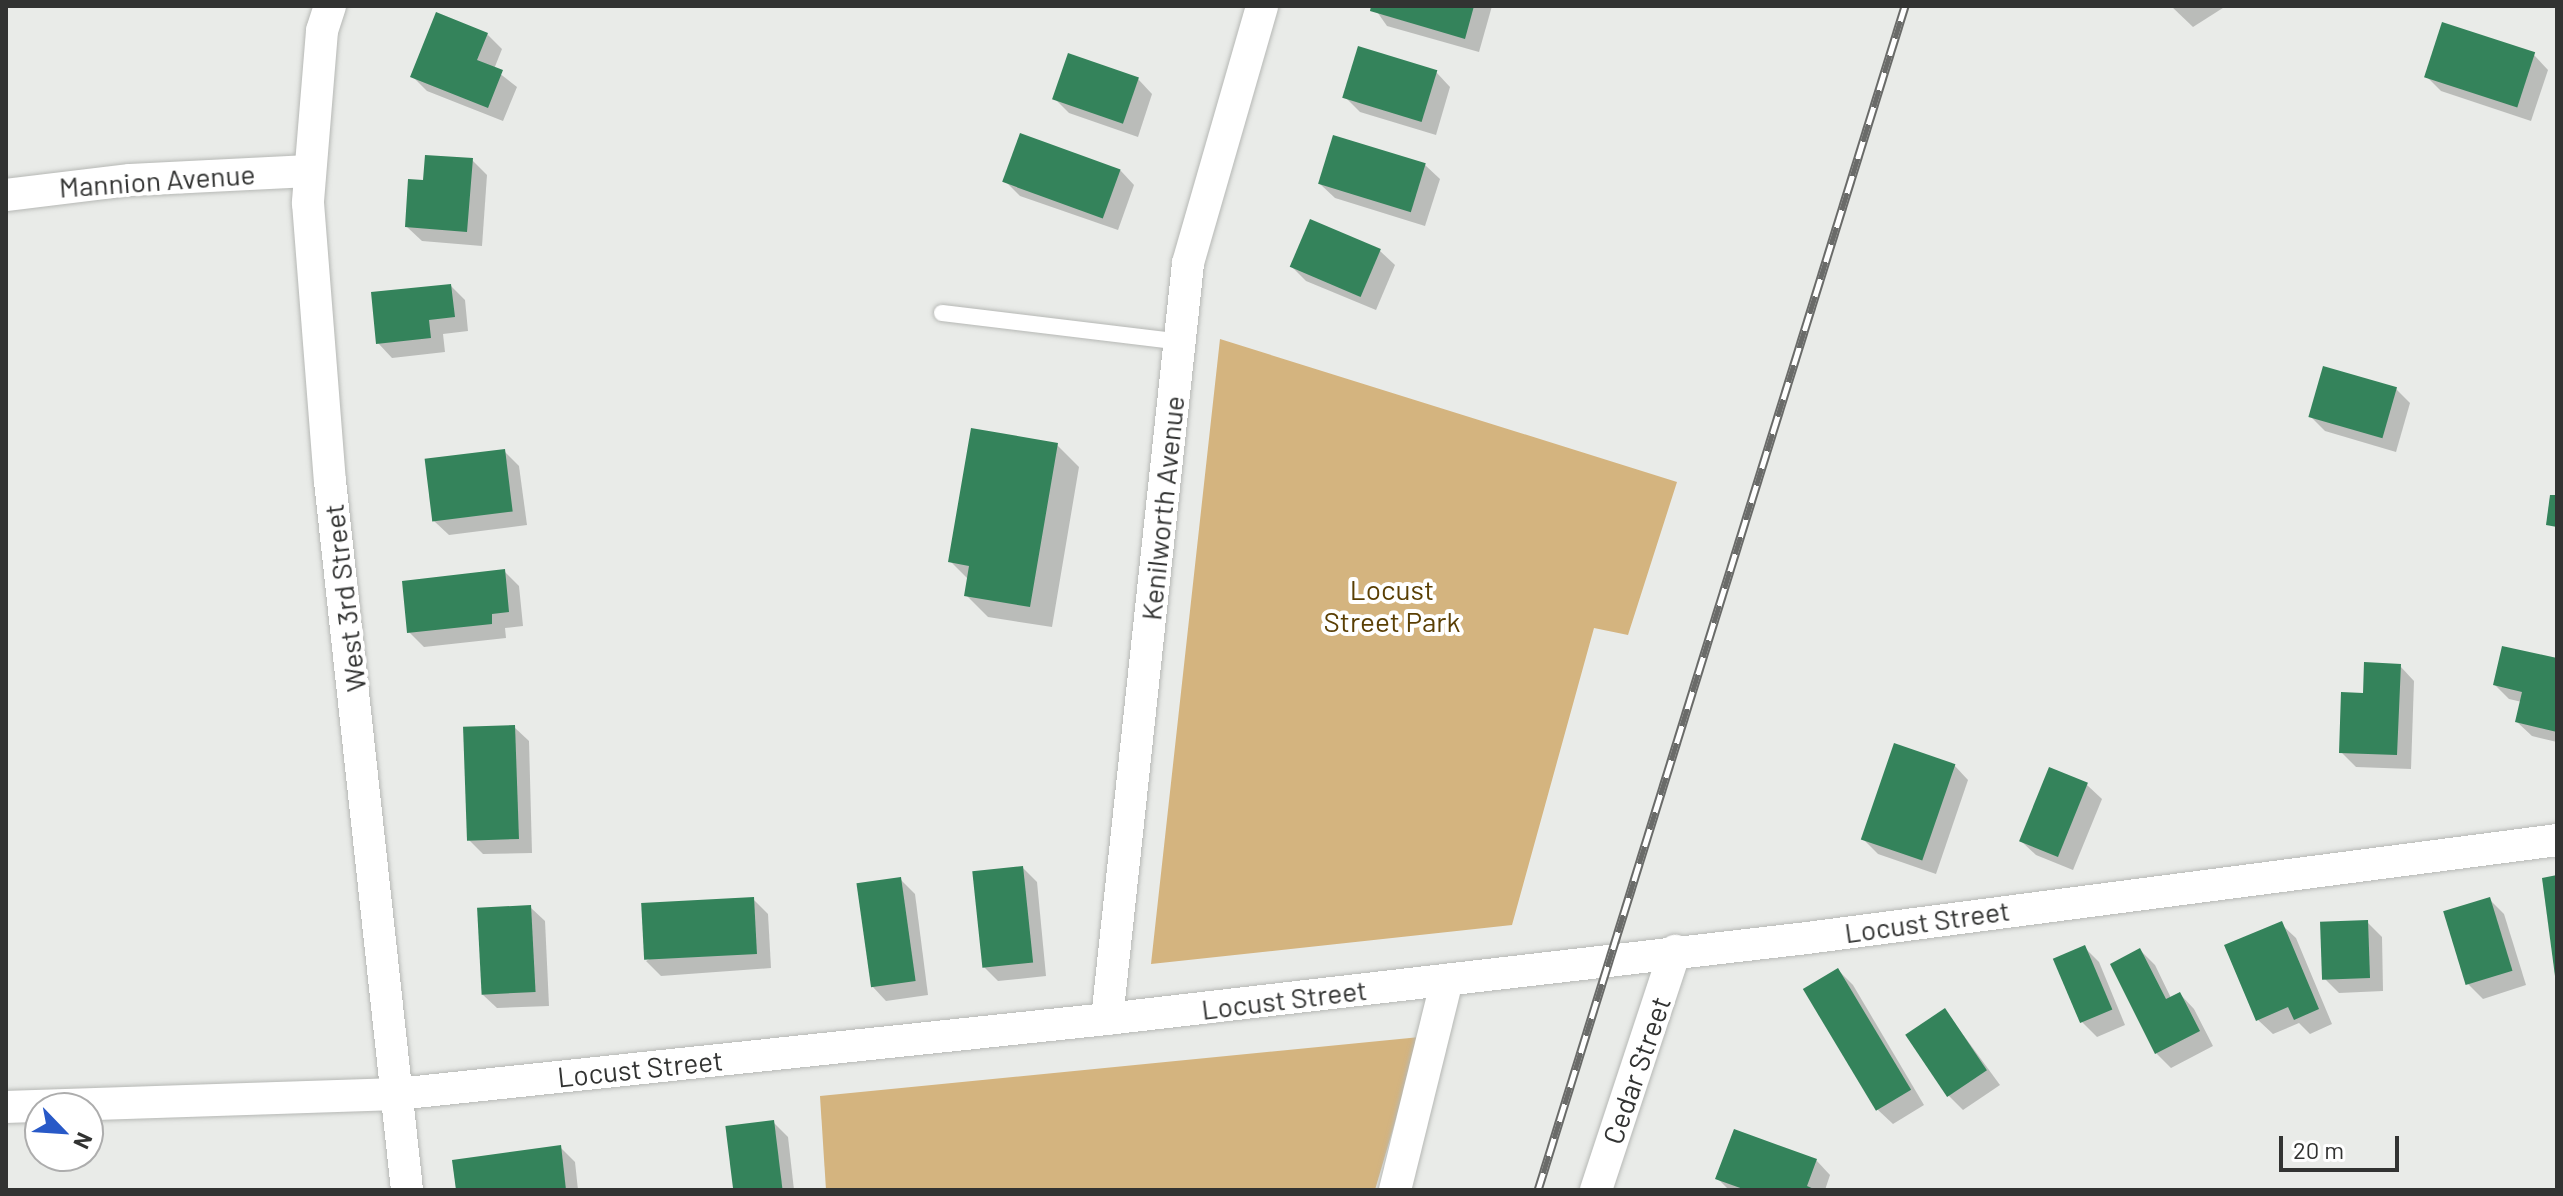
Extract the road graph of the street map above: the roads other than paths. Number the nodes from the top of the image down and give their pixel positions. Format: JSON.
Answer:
{"nodes":[{"id":1,"x":330,"y":6,"type":"edge"},
{"id":2,"x":1262,"y":6,"type":"edge"},
{"id":3,"x":309,"y":171,"type":"junction"},
{"id":4,"x":6,"y":195,"type":"edge"},
{"id":5,"x":942,"y":313,"type":"dead end"},
{"id":6,"x":1180,"y":342,"type":"junction"},
{"id":7,"x":2557,"y":840,"type":"edge"},
{"id":8,"x":1675,"y":951,"type":"junction"},
{"id":9,"x":1447,"y":980,"type":"junction"},
{"id":10,"x":1107,"y":1019,"type":"junction"},
{"id":11,"x":397,"y":1094,"type":"junction"},
{"id":12,"x":6,"y":1107,"type":"edge"},
{"id":13,"x":407,"y":1190,"type":"edge"},
{"id":14,"x":1395,"y":1190,"type":"edge"},
{"id":15,"x":1596,"y":1190,"type":"edge"}],
"edges":[{"from":1,"to":3,"type":"street","name":"West 3rd Street"},
{"from":2,"to":6,"type":"street","name":"Kenilworth Avenue"},
{"from":3,"to":4,"type":"street","name":"Mannion Avenue"},
{"from":3,"to":11,"type":"street","name":"West 3rd Street"},
{"from":5,"to":6,"type":"lane"},
{"from":6,"to":10,"type":"street","name":"Kenilworth Avenue"},
{"from":7,"to":8,"type":"street","name":"Locust Street"},
{"from":8,"to":9,"type":"street","name":"Locust Street"},
{"from":8,"to":15,"type":"street","name":"Cedar Street"},
{"from":9,"to":10,"type":"street","name":"Locust Street"},
{"from":9,"to":14,"type":"street"},
{"from":10,"to":11,"type":"street","name":"Locust Street"},
{"from":11,"to":12,"type":"street","name":"Locust Street"},
{"from":11,"to":13,"type":"street","name":"West 3rd Street"}]}
